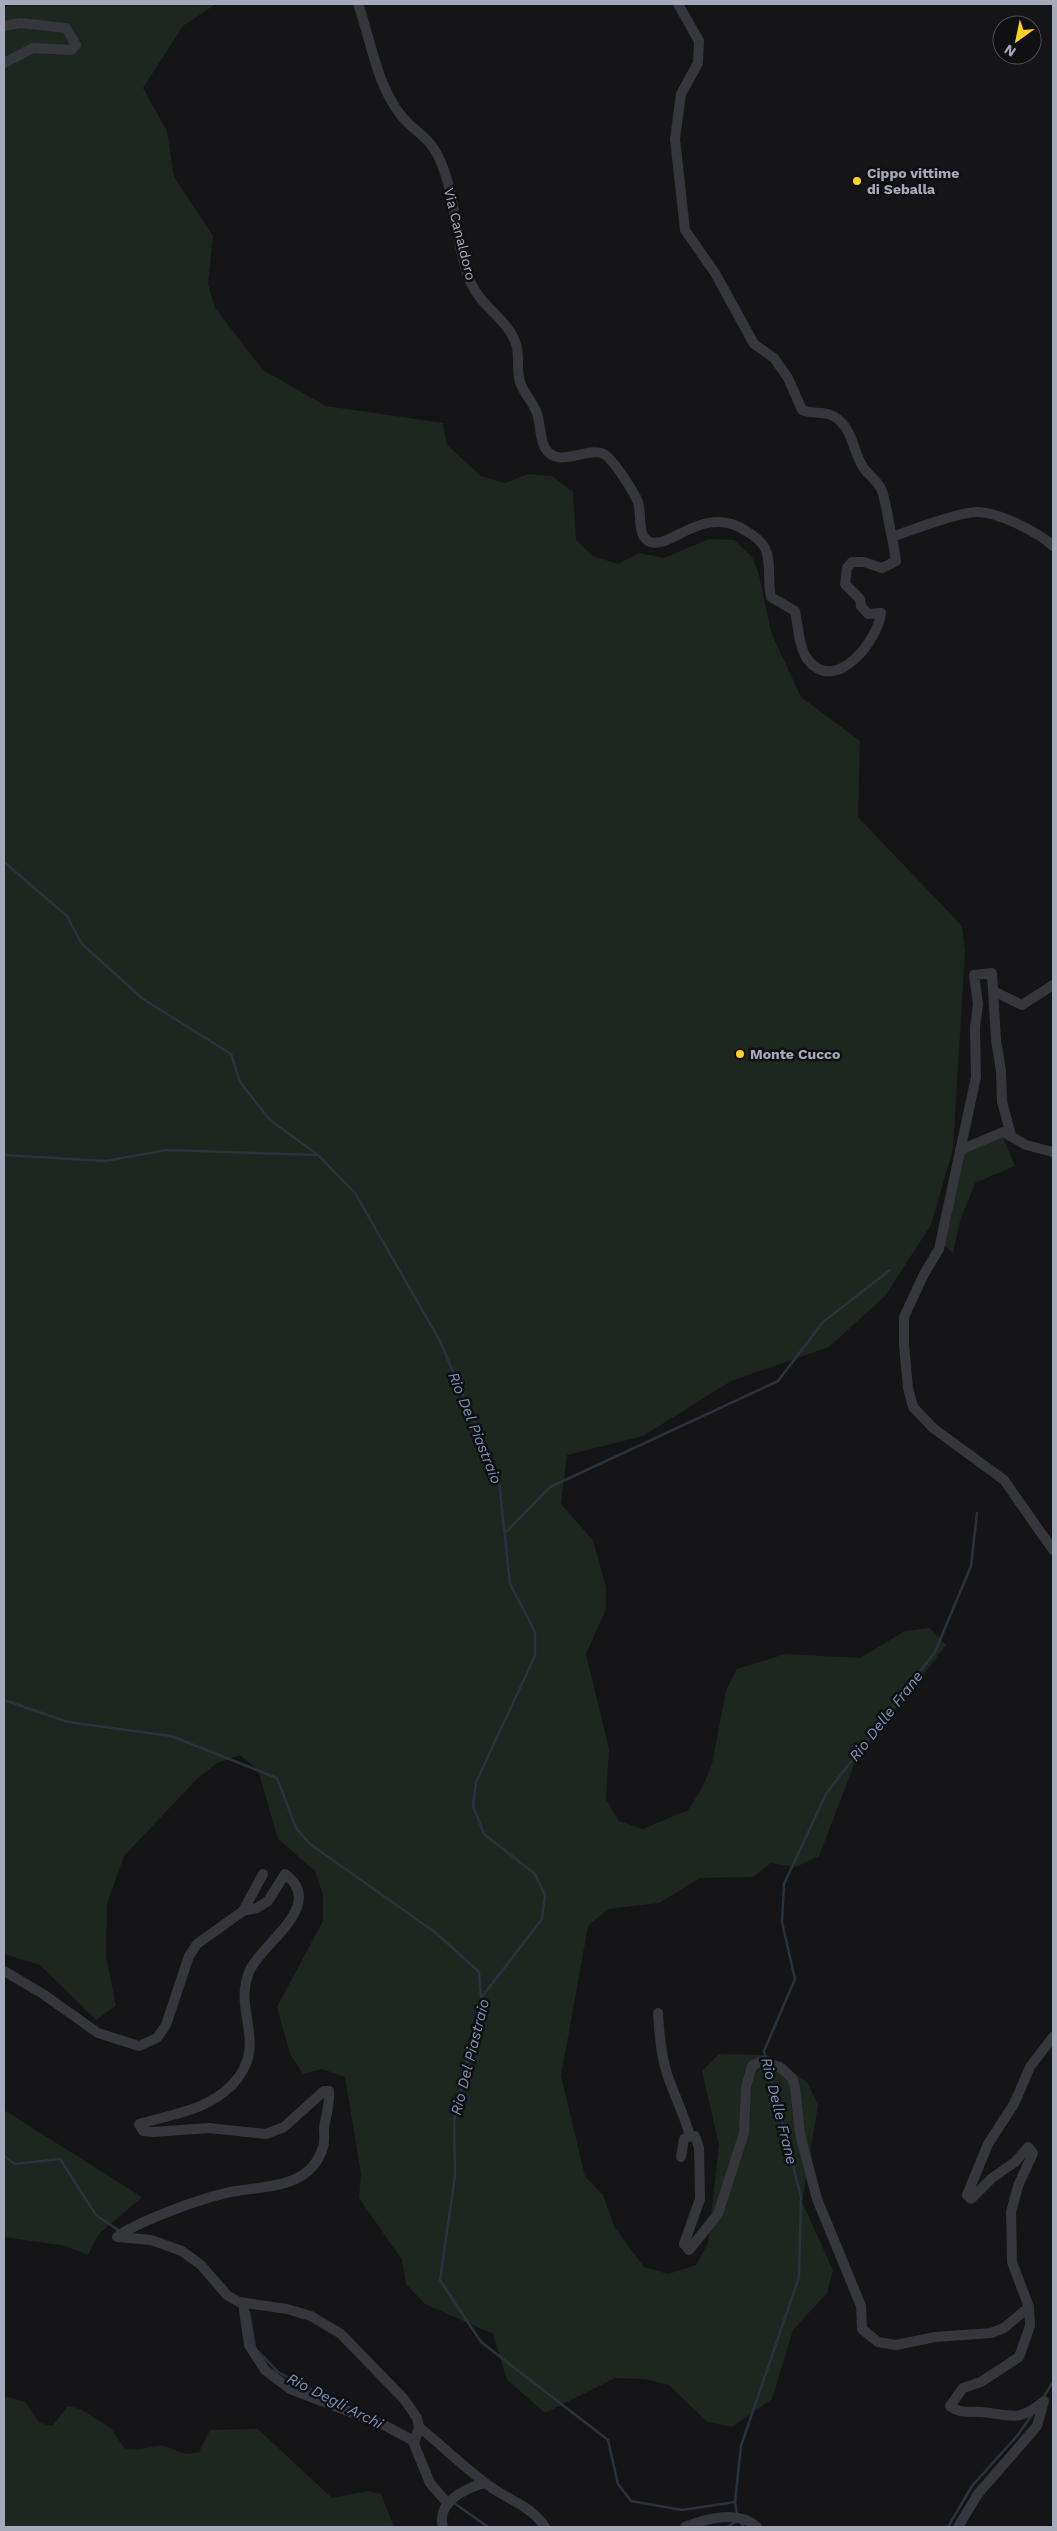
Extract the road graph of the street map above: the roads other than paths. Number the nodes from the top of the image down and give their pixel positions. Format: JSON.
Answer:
{"nodes":[{"id":1,"x":358,"y":4,"type":"edge"},
{"id":2,"x":678,"y":4,"type":"edge"},
{"id":3,"x":4,"y":26,"type":"edge"},
{"id":4,"x":4,"y":63,"type":"edge"},
{"id":5,"x":892,"y":536,"type":"junction"},
{"id":6,"x":1053,"y":546,"type":"edge"},
{"id":7,"x":1053,"y":985,"type":"edge"},
{"id":8,"x":992,"y":991,"type":"junction"},
{"id":9,"x":1011,"y":1135,"type":"junction"},
{"id":10,"x":960,"y":1150,"type":"junction"},
{"id":11,"x":1053,"y":1152,"type":"edge"},
{"id":12,"x":1053,"y":1550,"type":"edge"},
{"id":13,"x":263,"y":1874,"type":"dead end"},
{"id":14,"x":243,"y":1911,"type":"junction"},
{"id":15,"x":4,"y":1971,"type":"edge"},
{"id":16,"x":658,"y":2013,"type":"dead end"},
{"id":17,"x":1053,"y":2037,"type":"edge"},
{"id":18,"x":690,"y":2136,"type":"junction"},
{"id":19,"x":681,"y":2157,"type":"dead end"},
{"id":20,"x":243,"y":2303,"type":"junction"},
{"id":21,"x":1029,"y":2307,"type":"junction"},
{"id":22,"x":419,"y":2427,"type":"junction"},
{"id":23,"x":414,"y":2441,"type":"junction"},
{"id":24,"x":484,"y":2483,"type":"junction"},
{"id":25,"x":448,"y":2504,"type":"junction"},
{"id":26,"x":443,"y":2527,"type":"edge"},
{"id":27,"x":545,"y":2527,"type":"edge"},
{"id":28,"x":685,"y":2527,"type":"edge"},
{"id":29,"x":757,"y":2527,"type":"edge"},
{"id":30,"x":958,"y":2527,"type":"edge"}],
"edges":[{"from":1,"to":5,"type":"street","name":"Via Canaldoro"},
{"from":2,"to":5,"type":"street"},
{"from":3,"to":4,"type":"street"},
{"from":5,"to":6,"type":"street"},
{"from":7,"to":8,"type":"street"},
{"from":8,"to":9,"type":"street"},
{"from":8,"to":10,"type":"street"},
{"from":9,"to":10,"type":"street"},
{"from":9,"to":11,"type":"street"},
{"from":10,"to":12,"type":"street"},
{"from":13,"to":14,"type":"street"},
{"from":14,"to":15,"type":"street"},
{"from":14,"to":20,"type":"street"},
{"from":16,"to":18,"type":"street"},
{"from":17,"to":21,"type":"street"},
{"from":18,"to":19,"type":"street"},
{"from":18,"to":21,"type":"street"},
{"from":20,"to":22,"type":"street"},
{"from":20,"to":23,"type":"street"},
{"from":21,"to":30,"type":"street"},
{"from":22,"to":23,"type":"street"},
{"from":22,"to":24,"type":"street"},
{"from":23,"to":25,"type":"street"},
{"from":24,"to":25,"type":"street"},
{"from":24,"to":27,"type":"street"},
{"from":25,"to":26,"type":"street"},
{"from":28,"to":29,"type":"street"}]}
